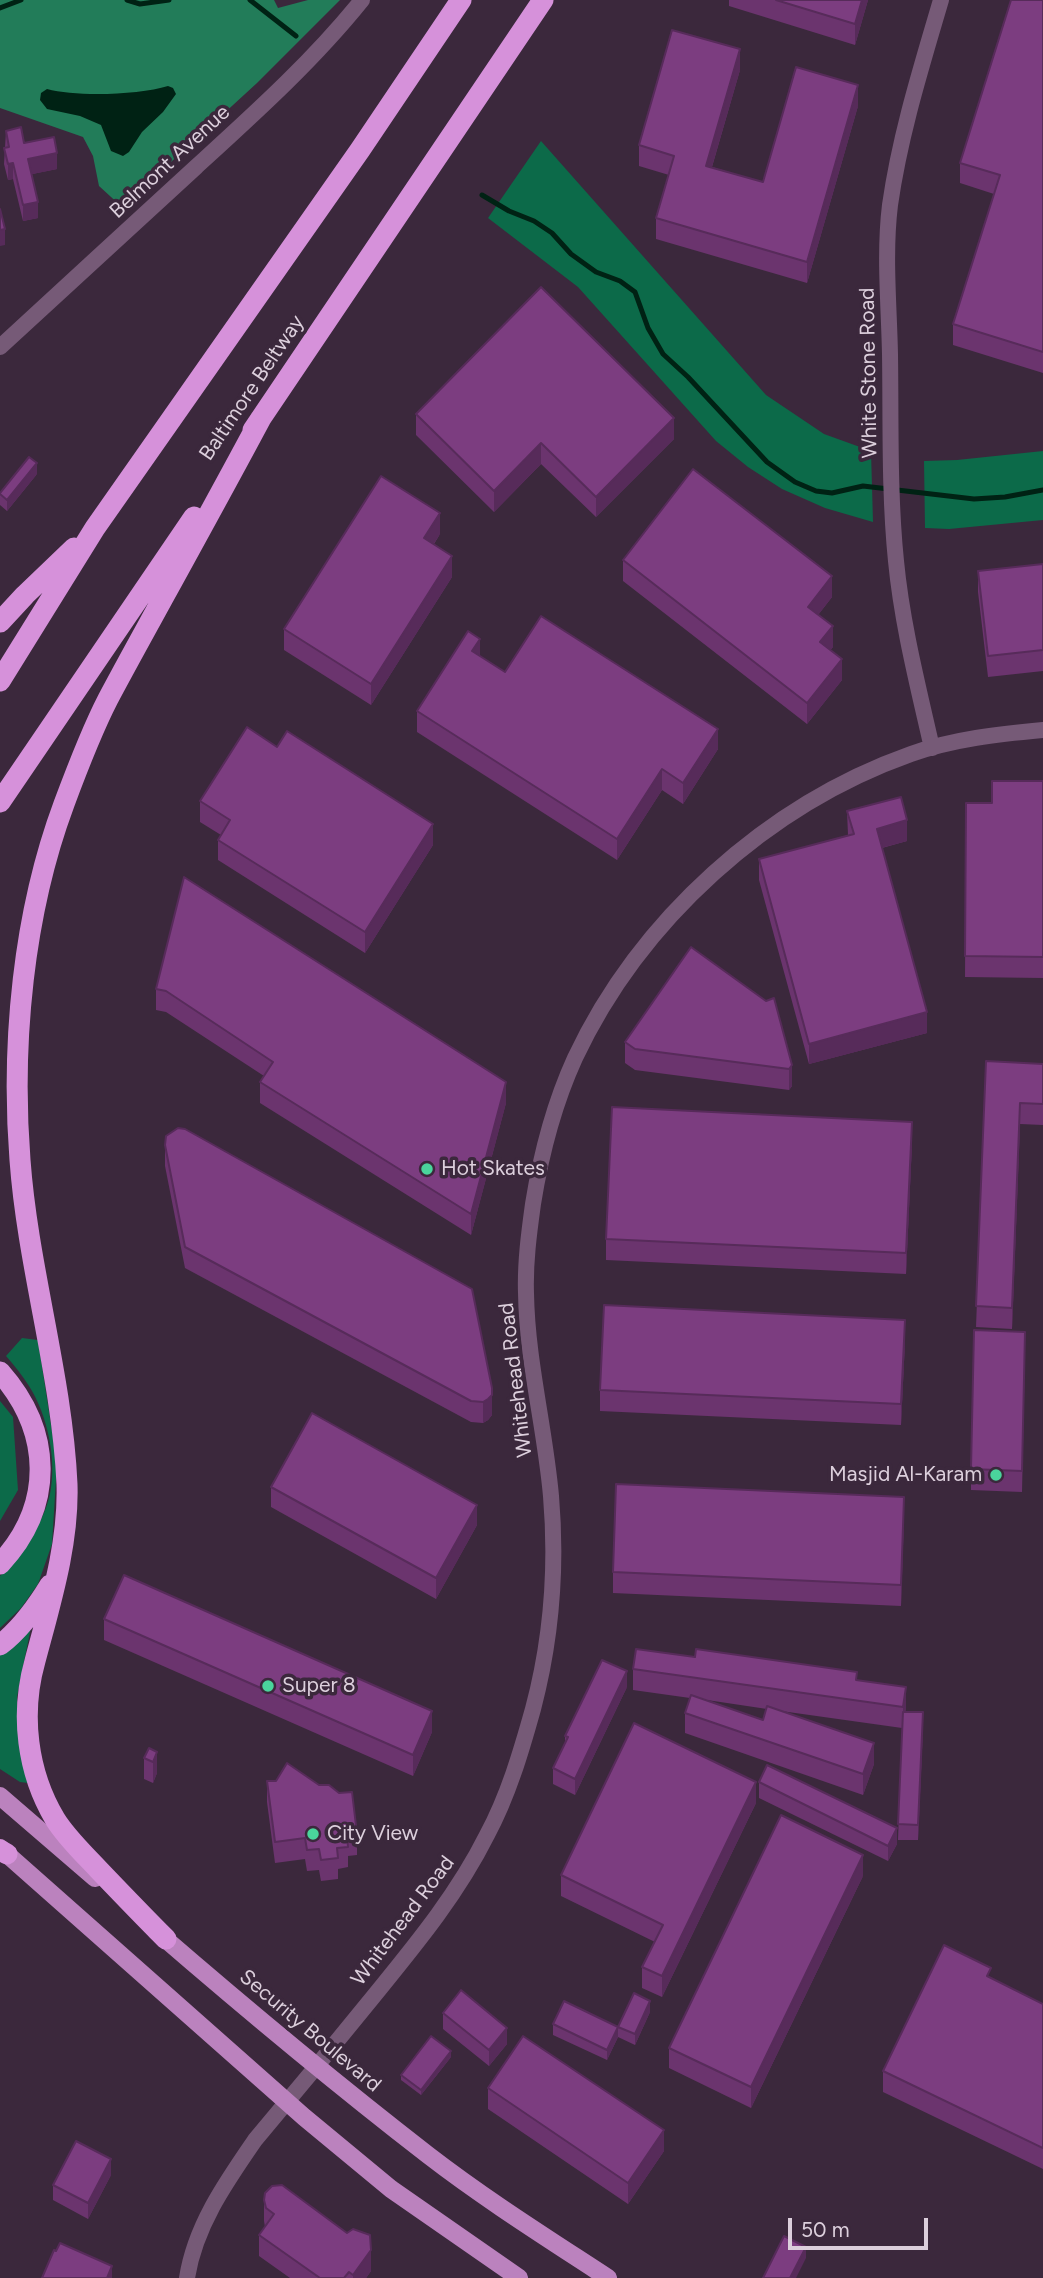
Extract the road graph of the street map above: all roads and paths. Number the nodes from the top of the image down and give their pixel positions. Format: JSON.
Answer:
{"nodes":[{"id":1,"x":362,"y":0,"type":"edge"},
{"id":2,"x":461,"y":0,"type":"edge"},
{"id":3,"x":543,"y":0,"type":"edge"},
{"id":4,"x":942,"y":0,"type":"edge"},
{"id":5,"x":0,"y":347,"type":"edge"},
{"id":6,"x":261,"y":418,"type":"junction"},
{"id":7,"x":95,"y":528,"type":"junction"},
{"id":8,"x":0,"y":622,"type":"edge"},
{"id":9,"x":0,"y":681,"type":"edge"},
{"id":10,"x":1043,"y":730,"type":"edge"},
{"id":11,"x":932,"y":748,"type":"junction"},
{"id":12,"x":0,"y":802,"type":"edge"},
{"id":13,"x":0,"y":1372,"type":"edge"},
{"id":14,"x":0,"y":1564,"type":"edge"},
{"id":15,"x":56,"y":1574,"type":"junction"},
{"id":16,"x":0,"y":1644,"type":"edge"},
{"id":17,"x":0,"y":1796,"type":"edge"},
{"id":18,"x":2,"y":1851,"type":"edge"},
{"id":19,"x":166,"y":1939,"type":"junction"},
{"id":20,"x":316,"y":2068,"type":"junction"},
{"id":21,"x":287,"y":2102,"type":"junction"},
{"id":22,"x":187,"y":2278,"type":"edge"},
{"id":23,"x":519,"y":2278,"type":"edge"},
{"id":24,"x":608,"y":2278,"type":"edge"}],
"edges":[{"from":1,"to":5,"type":"street","name":"Belmont Avenue"},
{"from":2,"to":7,"type":"highway"},
{"from":3,"to":6,"type":"highway","name":"Baltimore Beltway"},
{"from":4,"to":11,"type":"street","name":"White Stone Road"},
{"from":6,"to":12,"type":"highway","name":"Baltimore Beltway"},
{"from":6,"to":15,"type":"highway"},
{"from":7,"to":8,"type":"highway"},
{"from":7,"to":9,"type":"highway"},
{"from":10,"to":11,"type":"street","name":"Whitehead Road"},
{"from":11,"to":20,"type":"street","name":"Whitehead Road"},
{"from":13,"to":14,"type":"highway"},
{"from":15,"to":16,"type":"highway"},
{"from":15,"to":19,"type":"highway"},
{"from":17,"to":19,"type":"main road","name":"Security Boulevard"},
{"from":18,"to":21,"type":"main road"},
{"from":19,"to":20,"type":"main road","name":"Security Boulevard"},
{"from":20,"to":21,"type":"street","name":"Whitehead Road"},
{"from":20,"to":24,"type":"main road","name":"Security Boulevard"},
{"from":21,"to":22,"type":"street","name":"Whitehead Road"},
{"from":21,"to":23,"type":"main road"}]}
